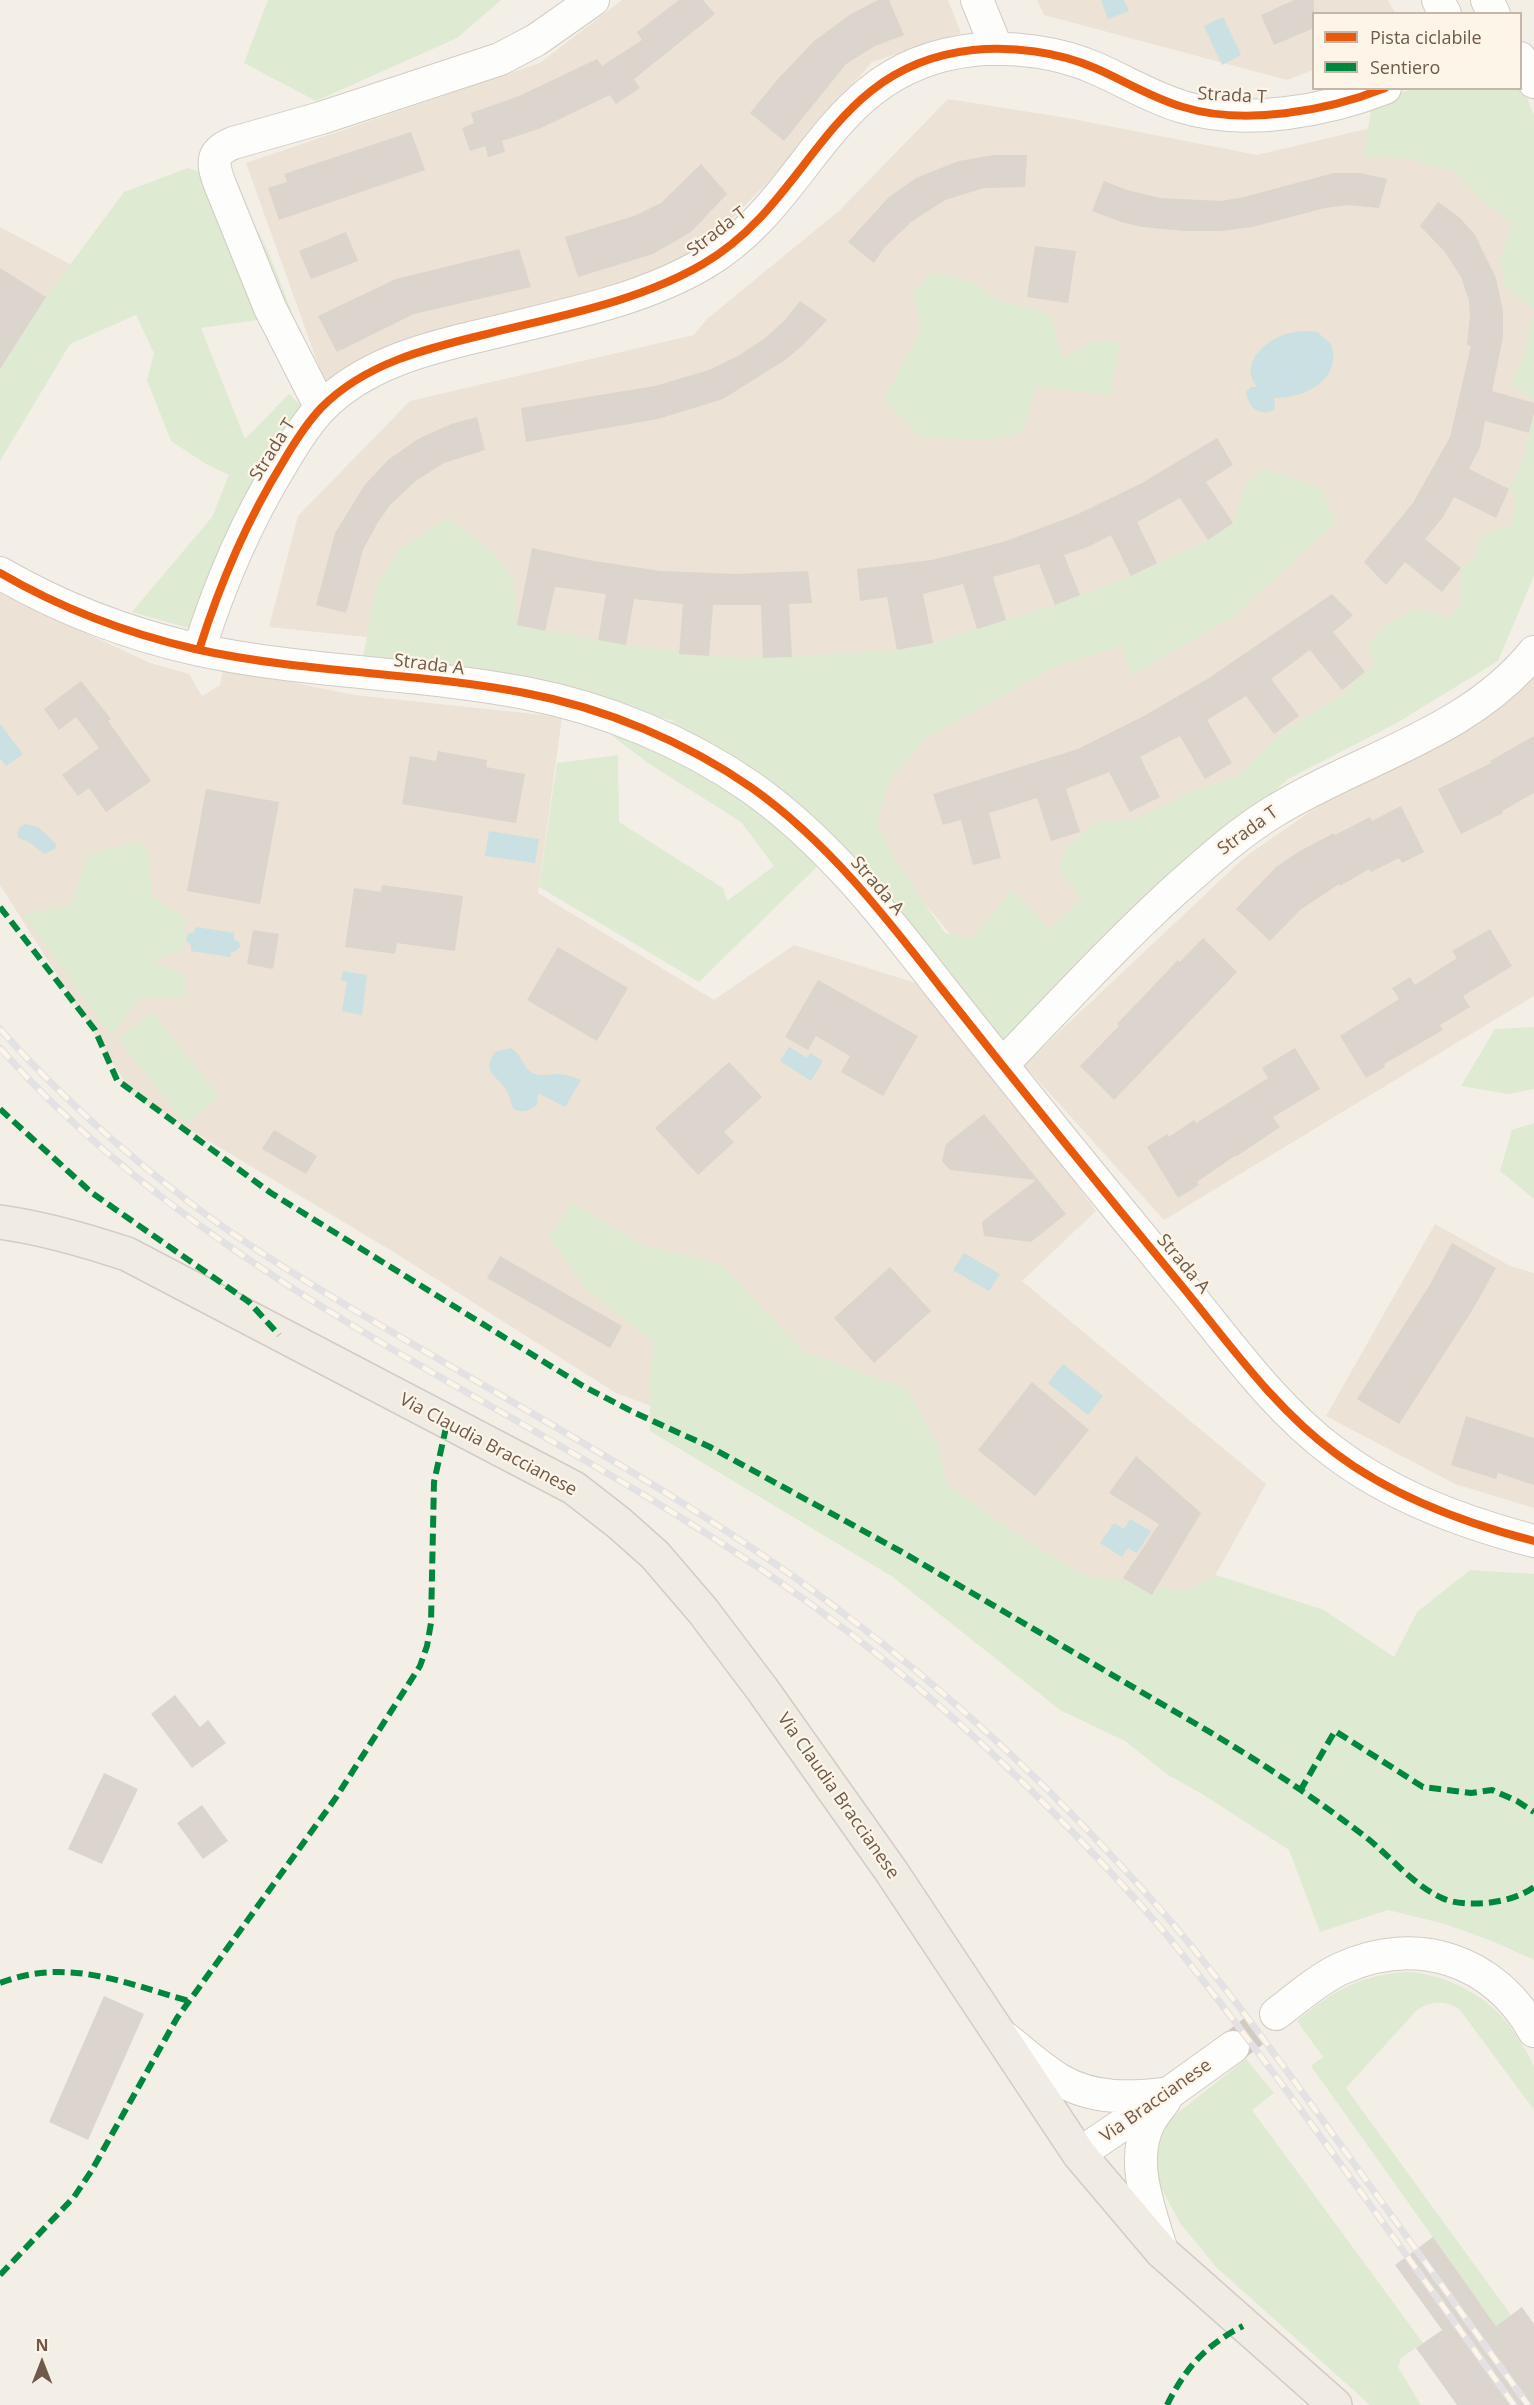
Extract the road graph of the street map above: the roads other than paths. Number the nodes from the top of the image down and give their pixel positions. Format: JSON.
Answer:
{"nodes":[{"id":1,"x":593,"y":0,"type":"edge"},
{"id":2,"x":977,"y":0,"type":"edge"},
{"id":3,"x":997,"y":49,"type":"junction"},
{"id":4,"x":1522,"y":60,"type":"edge"},
{"id":5,"x":1534,"y":82,"type":"edge"},
{"id":6,"x":1379,"y":90,"type":"edge"},
{"id":7,"x":321,"y":408,"type":"junction"},
{"id":8,"x":0,"y":573,"type":"edge"},
{"id":9,"x":199,"y":650,"type":"junction"},
{"id":10,"x":1534,"y":652,"type":"edge"},
{"id":11,"x":1002,"y":1065,"type":"junction"},
{"id":12,"x":0,"y":1221,"type":"edge"},
{"id":13,"x":1534,"y":1541,"type":"edge"},
{"id":14,"x":1276,"y":2014,"type":"tunnel mouth"},
{"id":15,"x":1534,"y":2031,"type":"edge"},
{"id":16,"x":1000,"y":2034,"type":"junction"},
{"id":17,"x":1233,"y":2047,"type":"tunnel mouth"},
{"id":18,"x":1169,"y":2094,"type":"junction"},
{"id":19,"x":1079,"y":2154,"type":"junction"},
{"id":20,"x":1162,"y":2252,"type":"junction"},
{"id":21,"x":1335,"y":2405,"type":"edge"}],
"edges":[{"from":1,"to":7,"type":"street"},
{"from":2,"to":3,"type":"street"},
{"from":3,"to":6,"type":"street","name":"Strada T"},
{"from":3,"to":7,"type":"street","name":"Strada T"},
{"from":4,"to":5,"type":"street"},
{"from":7,"to":9,"type":"street","name":"Strada T"},
{"from":8,"to":9,"type":"street","name":"Strada A"},
{"from":9,"to":11,"type":"street","name":"Strada A"},
{"from":10,"to":11,"type":"street","name":"Strada T"},
{"from":11,"to":13,"type":"street","name":"Strada A"},
{"from":12,"to":16,"type":"main road","name":"Via Claudia Braccianese"},
{"from":14,"to":15,"type":"street"},
{"from":16,"to":18,"type":"street"},
{"from":16,"to":19,"type":"main road"},
{"from":17,"to":18,"type":"street","name":"Via Braccianese"},
{"from":18,"to":19,"type":"street","name":"Via Braccianese"},
{"from":18,"to":20,"type":"street"},
{"from":19,"to":20,"type":"main road"},
{"from":20,"to":21,"type":"main road"}]}
